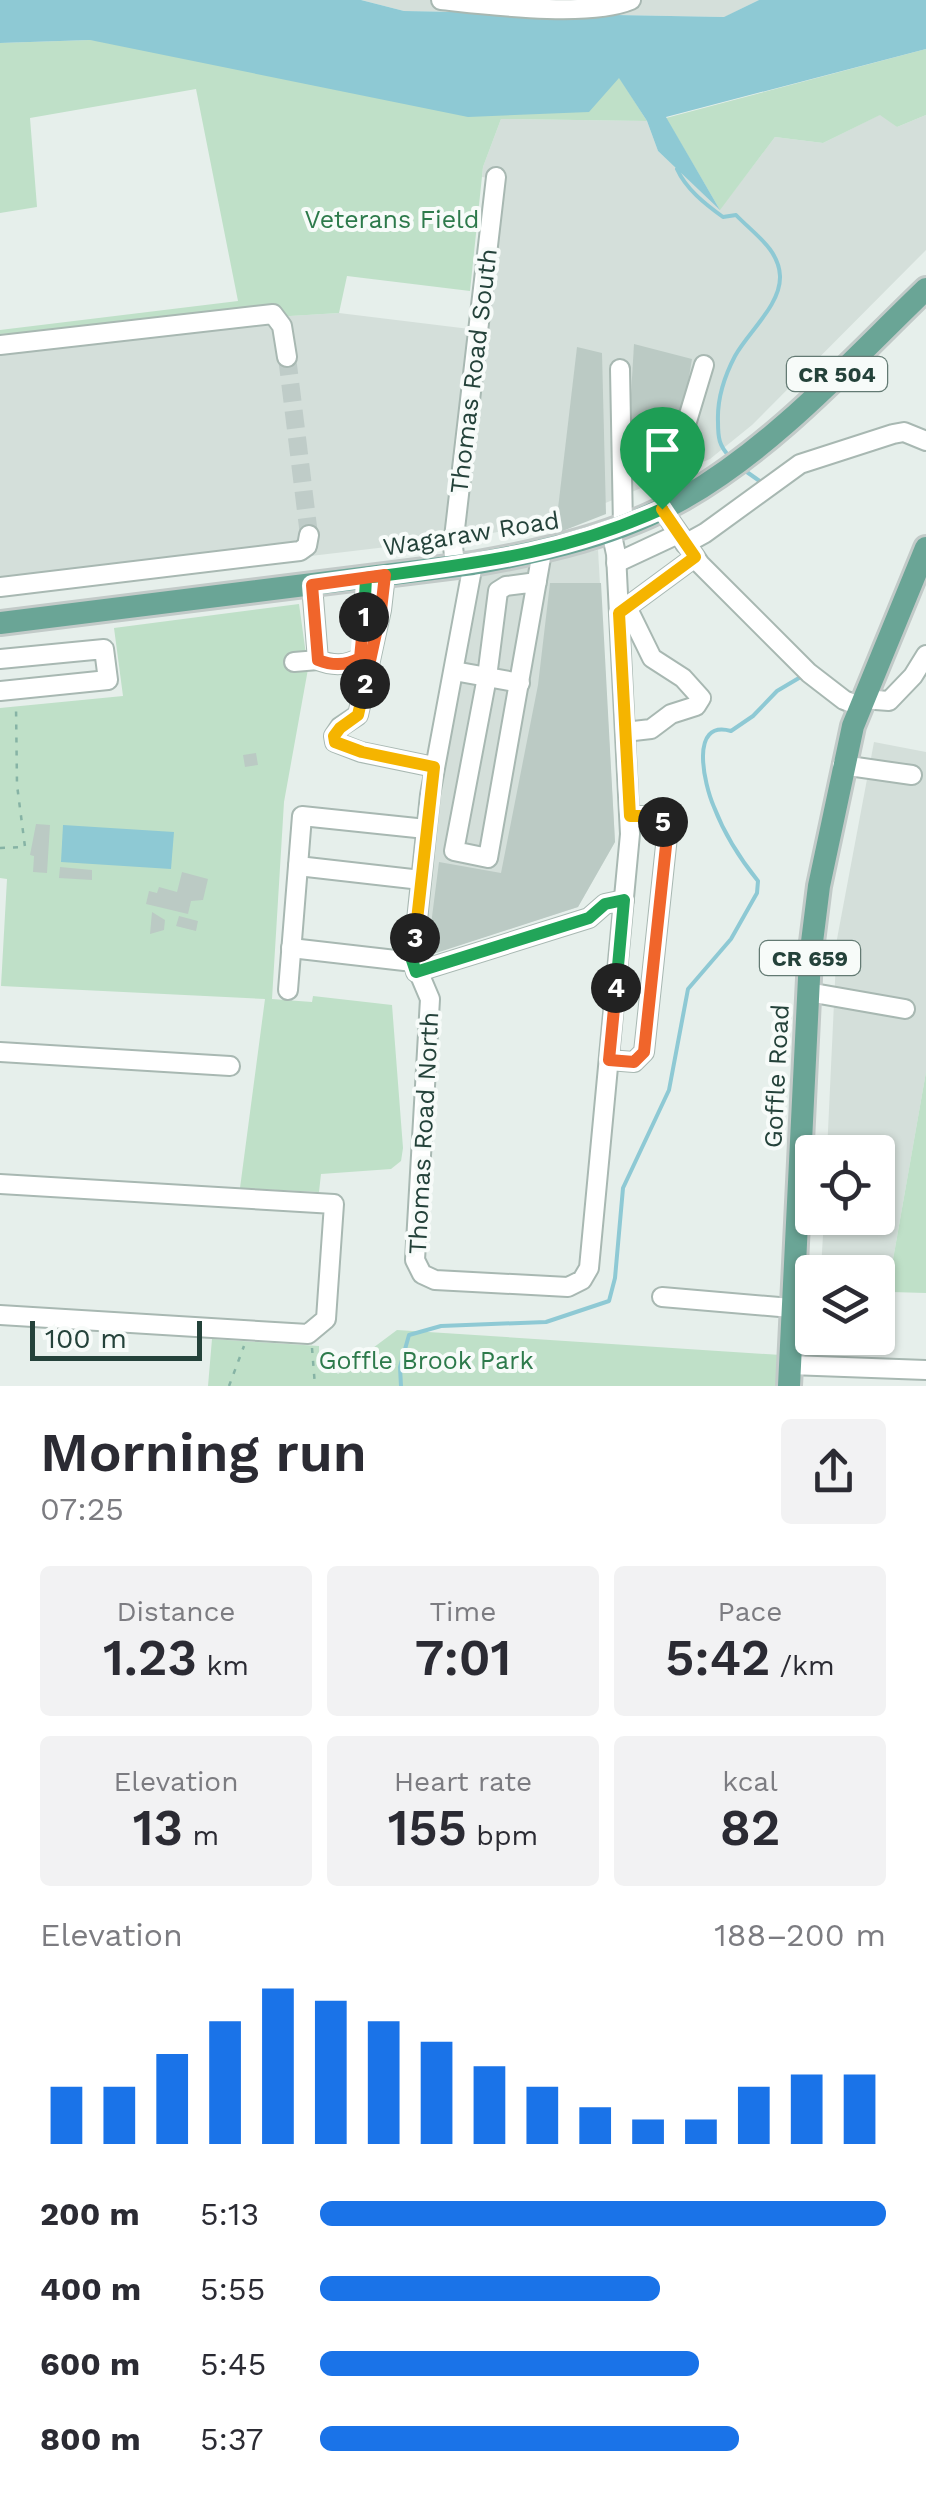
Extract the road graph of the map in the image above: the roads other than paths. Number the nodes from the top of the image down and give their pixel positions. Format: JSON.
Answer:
{"nodes":[{"id":1,"x":442,"y":0,"type":"edge"},
{"id":2,"x":631,"y":0,"type":"edge"},
{"id":3,"x":496,"y":176,"type":"dead end"},
{"id":4,"x":926,"y":288,"type":"edge"},
{"id":5,"x":0,"y":346,"type":"edge"},
{"id":6,"x":287,"y":357,"type":"tunnel mouth"},
{"id":7,"x":704,"y":365,"type":"dead end"},
{"id":8,"x":620,"y":370,"type":"dead end"},
{"id":9,"x":926,"y":441,"type":"edge"},
{"id":10,"x":622,"y":452,"type":"junction"},
{"id":11,"x":676,"y":458,"type":"junction"},
{"id":12,"x":670,"y":505,"type":"junction"},
{"id":13,"x":617,"y":529,"type":"junction"},
{"id":14,"x":309,"y":535,"type":"dead end"},
{"id":15,"x":686,"y":545,"type":"junction"},
{"id":16,"x":926,"y":548,"type":"edge"},
{"id":17,"x":542,"y":552,"type":"junction"},
{"id":18,"x":616,"y":563,"type":"junction"},
{"id":19,"x":464,"y":565,"type":"junction"},
{"id":20,"x":376,"y":576,"type":"junction"},
{"id":21,"x":537,"y":582,"type":"junction"},
{"id":22,"x":312,"y":585,"type":"junction"},
{"id":23,"x":0,"y":586,"type":"edge"},
{"id":24,"x":623,"y":610,"type":"junction"},
{"id":25,"x":0,"y":623,"type":"edge"},
{"id":26,"x":926,"y":654,"type":"edge"},
{"id":27,"x":0,"y":658,"type":"edge"},
{"id":28,"x":318,"y":660,"type":"junction"},
{"id":29,"x":294,"y":662,"type":"dead end"},
{"id":30,"x":454,"y":671,"type":"junction"},
{"id":31,"x":488,"y":677,"type":"junction"},
{"id":32,"x":520,"y":683,"type":"junction"},
{"id":33,"x":8,"y":690,"type":"edge"},
{"id":34,"x":861,"y":703,"type":"junction"},
{"id":35,"x":626,"y":732,"type":"junction"},
{"id":36,"x":842,"y":765,"type":"junction"},
{"id":37,"x":434,"y":767,"type":"junction"},
{"id":38,"x":912,"y":775,"type":"dead end"},
{"id":39,"x":630,"y":816,"type":"junction"},
{"id":40,"x":426,"y":829,"type":"junction"},
{"id":41,"x":298,"y":866,"type":"junction"},
{"id":42,"x":420,"y":880,"type":"junction"},
{"id":43,"x":624,"y":900,"type":"junction"},
{"id":44,"x":291,"y":948,"type":"junction"},
{"id":45,"x":414,"y":967,"type":"junction"},
{"id":46,"x":288,"y":990,"type":"dead end"},
{"id":47,"x":808,"y":992,"type":"junction"},
{"id":48,"x":905,"y":1010,"type":"dead end"},
{"id":49,"x":0,"y":1052,"type":"edge"},
{"id":50,"x":609,"y":1060,"type":"junction"},
{"id":51,"x":230,"y":1066,"type":"dead end"},
{"id":52,"x":0,"y":1184,"type":"edge"},
{"id":53,"x":662,"y":1298,"type":"dead end"},
{"id":54,"x":791,"y":1308,"type":"junction"},
{"id":55,"x":0,"y":1316,"type":"edge"},
{"id":56,"x":926,"y":1370,"type":"edge"},
{"id":57,"x":789,"y":1375,"type":"edge"}],
"edges":[{"from":1,"to":2,"type":"street"},
{"from":3,"to":19,"type":"street","name":"Thomas Road South"},
{"from":4,"to":12,"type":"main road","name":"Wagaraw Road","number":"CR 504"},
{"from":5,"to":6,"type":"street"},
{"from":7,"to":11,"type":"street"},
{"from":8,"to":10,"type":"street","name":"Thomas Road North"},
{"from":9,"to":15,"type":"street"},
{"from":10,"to":11,"type":"street"},
{"from":10,"to":13,"type":"street","name":"Thomas Road North"},
{"from":11,"to":12,"type":"street"},
{"from":12,"to":13,"type":"main road","name":"Wagaraw Road","number":"CR 504"},
{"from":12,"to":15,"type":"street"},
{"from":13,"to":17,"type":"main road","name":"Wagaraw Road","number":"CR 504"},
{"from":13,"to":18,"type":"street","name":"Thomas Road North"},
{"from":14,"to":23,"type":"street"},
{"from":15,"to":18,"type":"street"},
{"from":15,"to":24,"type":"street"},
{"from":15,"to":34,"type":"street"},
{"from":16,"to":34,"type":"main road","name":"Goffle Road","number":"CR 659"},
{"from":17,"to":19,"type":"main road","name":"Wagaraw Road","number":"CR 504"},
{"from":17,"to":21,"type":"street"},
{"from":18,"to":24,"type":"street","name":"Thomas Road North"},
{"from":19,"to":20,"type":"main road","name":"Wagaraw Road","number":"CR 504"},
{"from":19,"to":30,"type":"street","name":"Thomas Road North"},
{"from":20,"to":22,"type":"main road","name":"Wagaraw Road","number":"CR 504"},
{"from":20,"to":28,"type":"street"},
{"from":20,"to":37,"type":"street"},
{"from":21,"to":31,"type":"street"},
{"from":21,"to":32,"type":"street"},
{"from":22,"to":25,"type":"main road","name":"Wagaraw Road","number":"CR 504"},
{"from":22,"to":28,"type":"street"},
{"from":24,"to":35,"type":"street","name":"Thomas Road North"},
{"from":24,"to":35,"type":"street"},
{"from":26,"to":34,"type":"street"},
{"from":27,"to":33,"type":"street"},
{"from":28,"to":29,"type":"street"},
{"from":30,"to":31,"type":"street"},
{"from":30,"to":37,"type":"street","name":"Thomas Road North"},
{"from":31,"to":32,"type":"street"},
{"from":31,"to":32,"type":"street"},
{"from":34,"to":36,"type":"main road","name":"Goffle Road","number":"CR 659"},
{"from":35,"to":39,"type":"street","name":"Thomas Road North"},
{"from":36,"to":38,"type":"street"},
{"from":36,"to":47,"type":"main road","name":"Goffle Road","number":"CR 659"},
{"from":37,"to":40,"type":"street","name":"Thomas Road North"},
{"from":39,"to":43,"type":"street","name":"Thomas Road North"},
{"from":39,"to":50,"type":"street"},
{"from":40,"to":41,"type":"street"},
{"from":40,"to":42,"type":"street","name":"Thomas Road North"},
{"from":41,"to":42,"type":"street"},
{"from":41,"to":44,"type":"street"},
{"from":42,"to":45,"type":"street","name":"Thomas Road North"},
{"from":43,"to":45,"type":"street"},
{"from":43,"to":50,"type":"street","name":"Thomas Road North"},
{"from":44,"to":45,"type":"street"},
{"from":44,"to":46,"type":"street"},
{"from":45,"to":50,"type":"street","name":"Thomas Road North"},
{"from":47,"to":48,"type":"street"},
{"from":47,"to":54,"type":"main road","name":"Goffle Road","number":"CR 659"},
{"from":49,"to":51,"type":"street"},
{"from":52,"to":55,"type":"street"},
{"from":53,"to":54,"type":"street"},
{"from":54,"to":57,"type":"main road","name":"Goffle Road","number":"CR 659"},
{"from":56,"to":57,"type":"street"}]}
